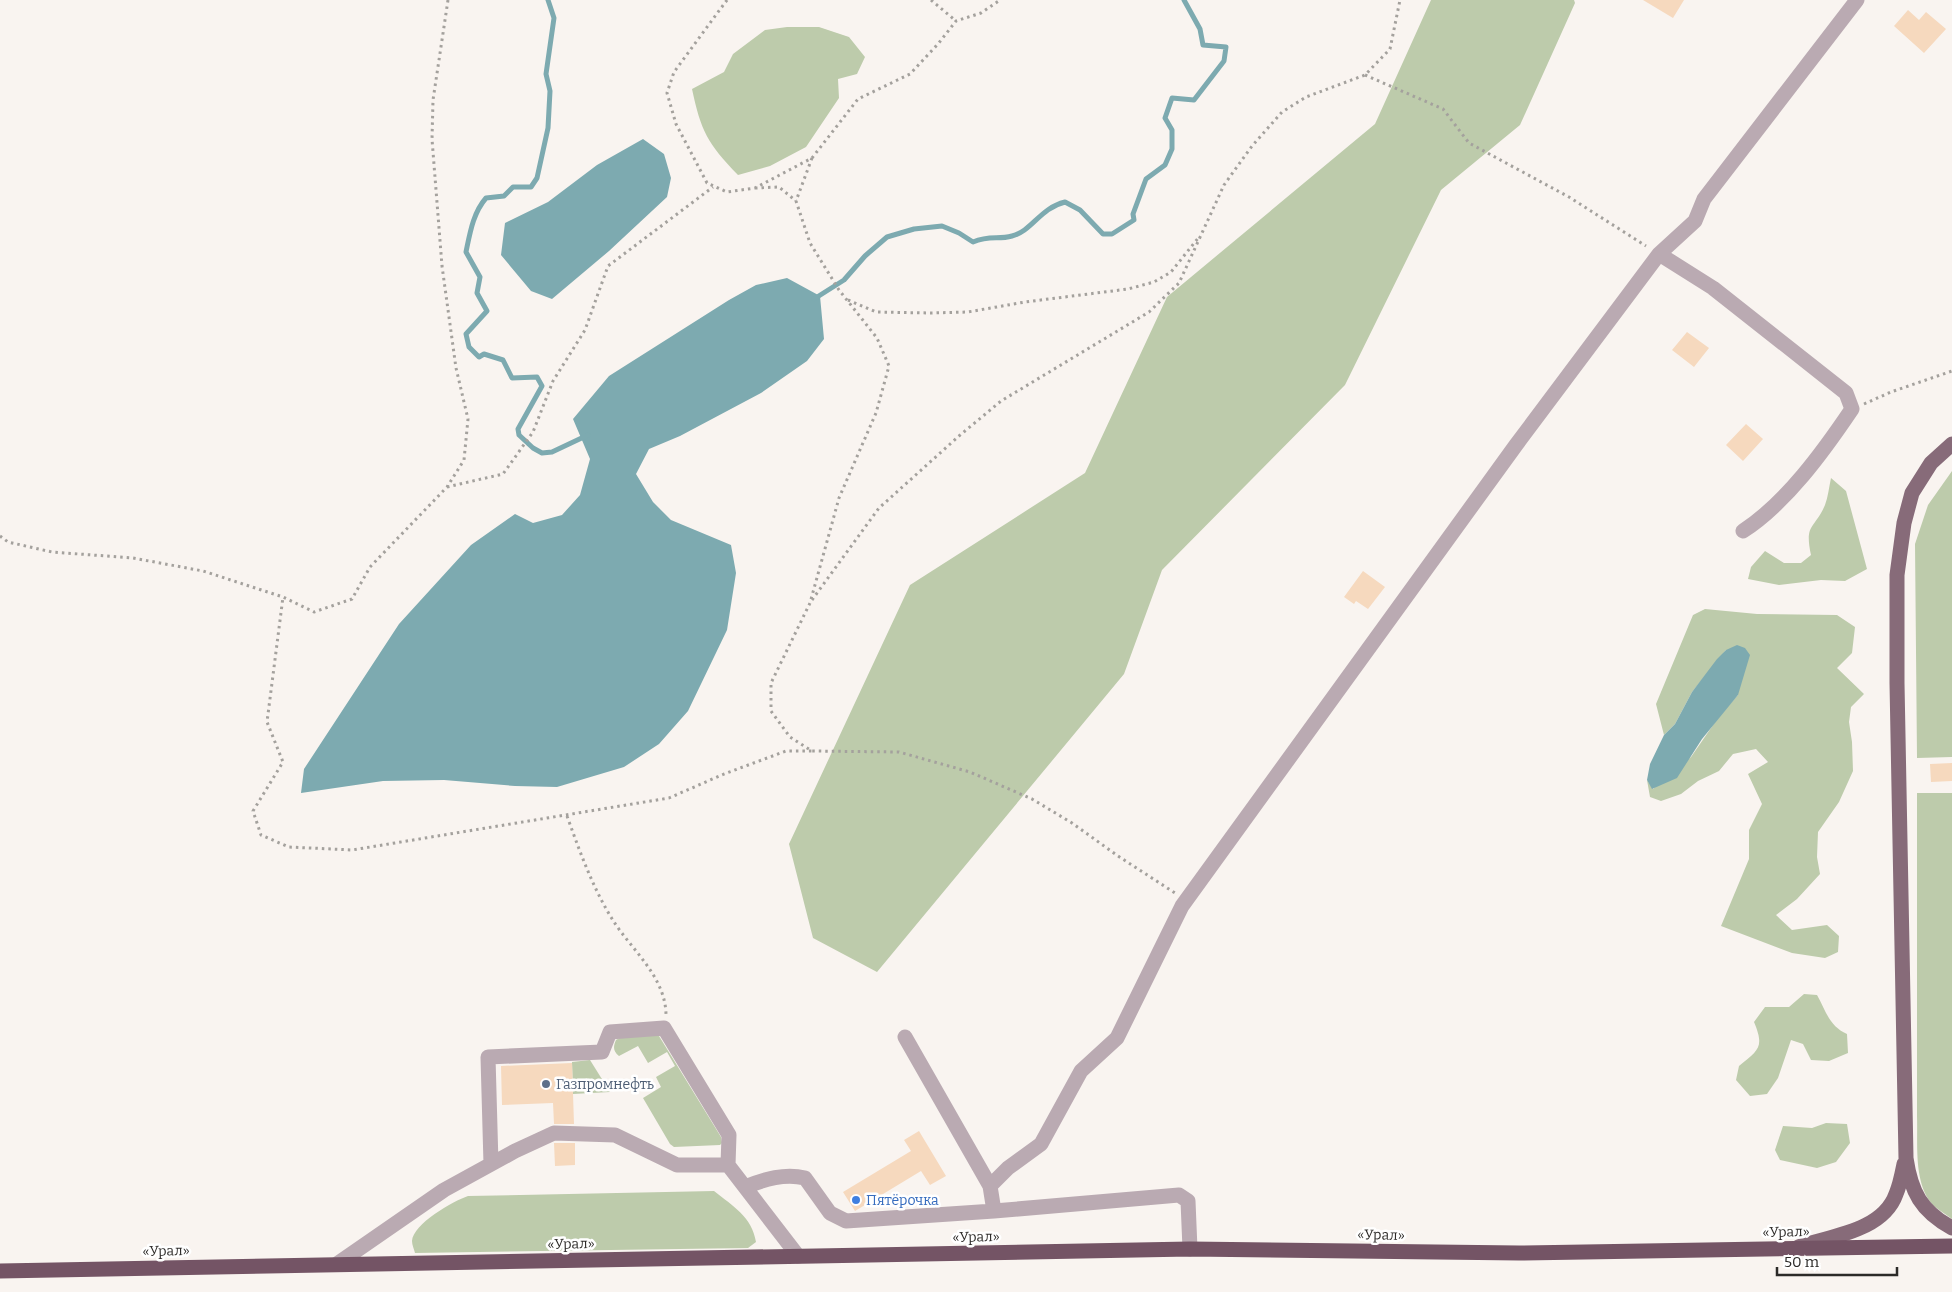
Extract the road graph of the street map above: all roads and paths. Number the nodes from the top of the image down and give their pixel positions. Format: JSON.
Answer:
{"nodes":[{"id":1,"x":448,"y":0,"type":"edge"},
{"id":2,"x":727,"y":0,"type":"edge"},
{"id":3,"x":930,"y":0,"type":"edge"},
{"id":4,"x":1000,"y":0,"type":"edge"},
{"id":5,"x":1400,"y":0,"type":"edge"},
{"id":6,"x":1857,"y":0,"type":"edge"},
{"id":7,"x":956,"y":21,"type":"junction"},
{"id":8,"x":1365,"y":75,"type":"junction"},
{"id":9,"x":812,"y":158,"type":"junction"},
{"id":10,"x":714,"y":186,"type":"junction"},
{"id":11,"x":755,"y":188,"type":"junction"},
{"id":12,"x":796,"y":201,"type":"junction"},
{"id":13,"x":1203,"y":233,"type":"junction"},
{"id":14,"x":1659,"y":254,"type":"junction"},
{"id":15,"x":847,"y":300,"type":"junction"},
{"id":16,"x":1952,"y":371,"type":"edge"},
{"id":17,"x":1852,"y":409,"type":"junction"},
{"id":18,"x":1952,"y":444,"type":"edge"},
{"id":19,"x":448,"y":487,"type":"junction"},
{"id":20,"x":1743,"y":531,"type":"dead end"},
{"id":21,"x":0,"y":536,"type":"edge"},
{"id":22,"x":283,"y":597,"type":"junction"},
{"id":23,"x":810,"y":604,"type":"junction"},
{"id":24,"x":812,"y":751,"type":"junction"},
{"id":25,"x":567,"y":816,"type":"junction"},
{"id":26,"x":1186,"y":900,"type":"junction"},
{"id":27,"x":666,"y":1031,"type":"junction"},
{"id":28,"x":905,"y":1037,"type":"dead end"},
{"id":29,"x":1906,"y":1158,"type":"junction"},
{"id":30,"x":491,"y":1164,"type":"junction"},
{"id":31,"x":728,"y":1165,"type":"junction"},
{"id":32,"x":990,"y":1186,"type":"junction"},
{"id":33,"x":745,"y":1187,"type":"junction"},
{"id":34,"x":994,"y":1211,"type":"junction"},
{"id":35,"x":1952,"y":1228,"type":"edge"},
{"id":36,"x":1952,"y":1246,"type":"edge"},
{"id":37,"x":1792,"y":1248,"type":"junction"},
{"id":38,"x":1190,"y":1249,"type":"junction"},
{"id":39,"x":798,"y":1256,"type":"junction"},
{"id":40,"x":337,"y":1264,"type":"junction"},
{"id":41,"x":0,"y":1271,"type":"edge"}],
"edges":[{"from":1,"to":19,"type":"path"},
{"from":2,"to":10,"type":"path"},
{"from":3,"to":7,"type":"path"},
{"from":4,"to":7,"type":"path"},
{"from":5,"to":8,"type":"path"},
{"from":6,"to":14,"type":"street"},
{"from":7,"to":9,"type":"path"},
{"from":8,"to":13,"type":"path"},
{"from":8,"to":14,"type":"path"},
{"from":9,"to":11,"type":"path"},
{"from":9,"to":12,"type":"path"},
{"from":10,"to":11,"type":"path"},
{"from":10,"to":19,"type":"path"},
{"from":11,"to":12,"type":"path"},
{"from":12,"to":15,"type":"path"},
{"from":13,"to":15,"type":"path"},
{"from":13,"to":23,"type":"path"},
{"from":14,"to":17,"type":"street"},
{"from":14,"to":26,"type":"street"},
{"from":15,"to":23,"type":"path"},
{"from":16,"to":17,"type":"path"},
{"from":17,"to":20,"type":"street"},
{"from":18,"to":29,"type":"main road"},
{"from":19,"to":22,"type":"path"},
{"from":21,"to":22,"type":"path"},
{"from":22,"to":25,"type":"path"},
{"from":23,"to":24,"type":"path"},
{"from":24,"to":25,"type":"path"},
{"from":24,"to":26,"type":"path"},
{"from":25,"to":27,"type":"path"},
{"from":26,"to":32,"type":"street"},
{"from":27,"to":30,"type":"street"},
{"from":27,"to":31,"type":"street"},
{"from":28,"to":32,"type":"street"},
{"from":29,"to":35,"type":"main road"},
{"from":29,"to":37,"type":"main road"},
{"from":30,"to":31,"type":"street"},
{"from":30,"to":40,"type":"street"},
{"from":31,"to":33,"type":"street"},
{"from":32,"to":34,"type":"street"},
{"from":33,"to":34,"type":"street"},
{"from":33,"to":39,"type":"street"},
{"from":34,"to":38,"type":"street"},
{"from":36,"to":37,"type":"highway","name":"«Урал»"},
{"from":37,"to":38,"type":"highway","name":"«Урал»"},
{"from":38,"to":39,"type":"highway","name":"«Урал»"},
{"from":39,"to":40,"type":"highway","name":"«Урал»"},
{"from":40,"to":41,"type":"highway","name":"«Урал»"}]}
